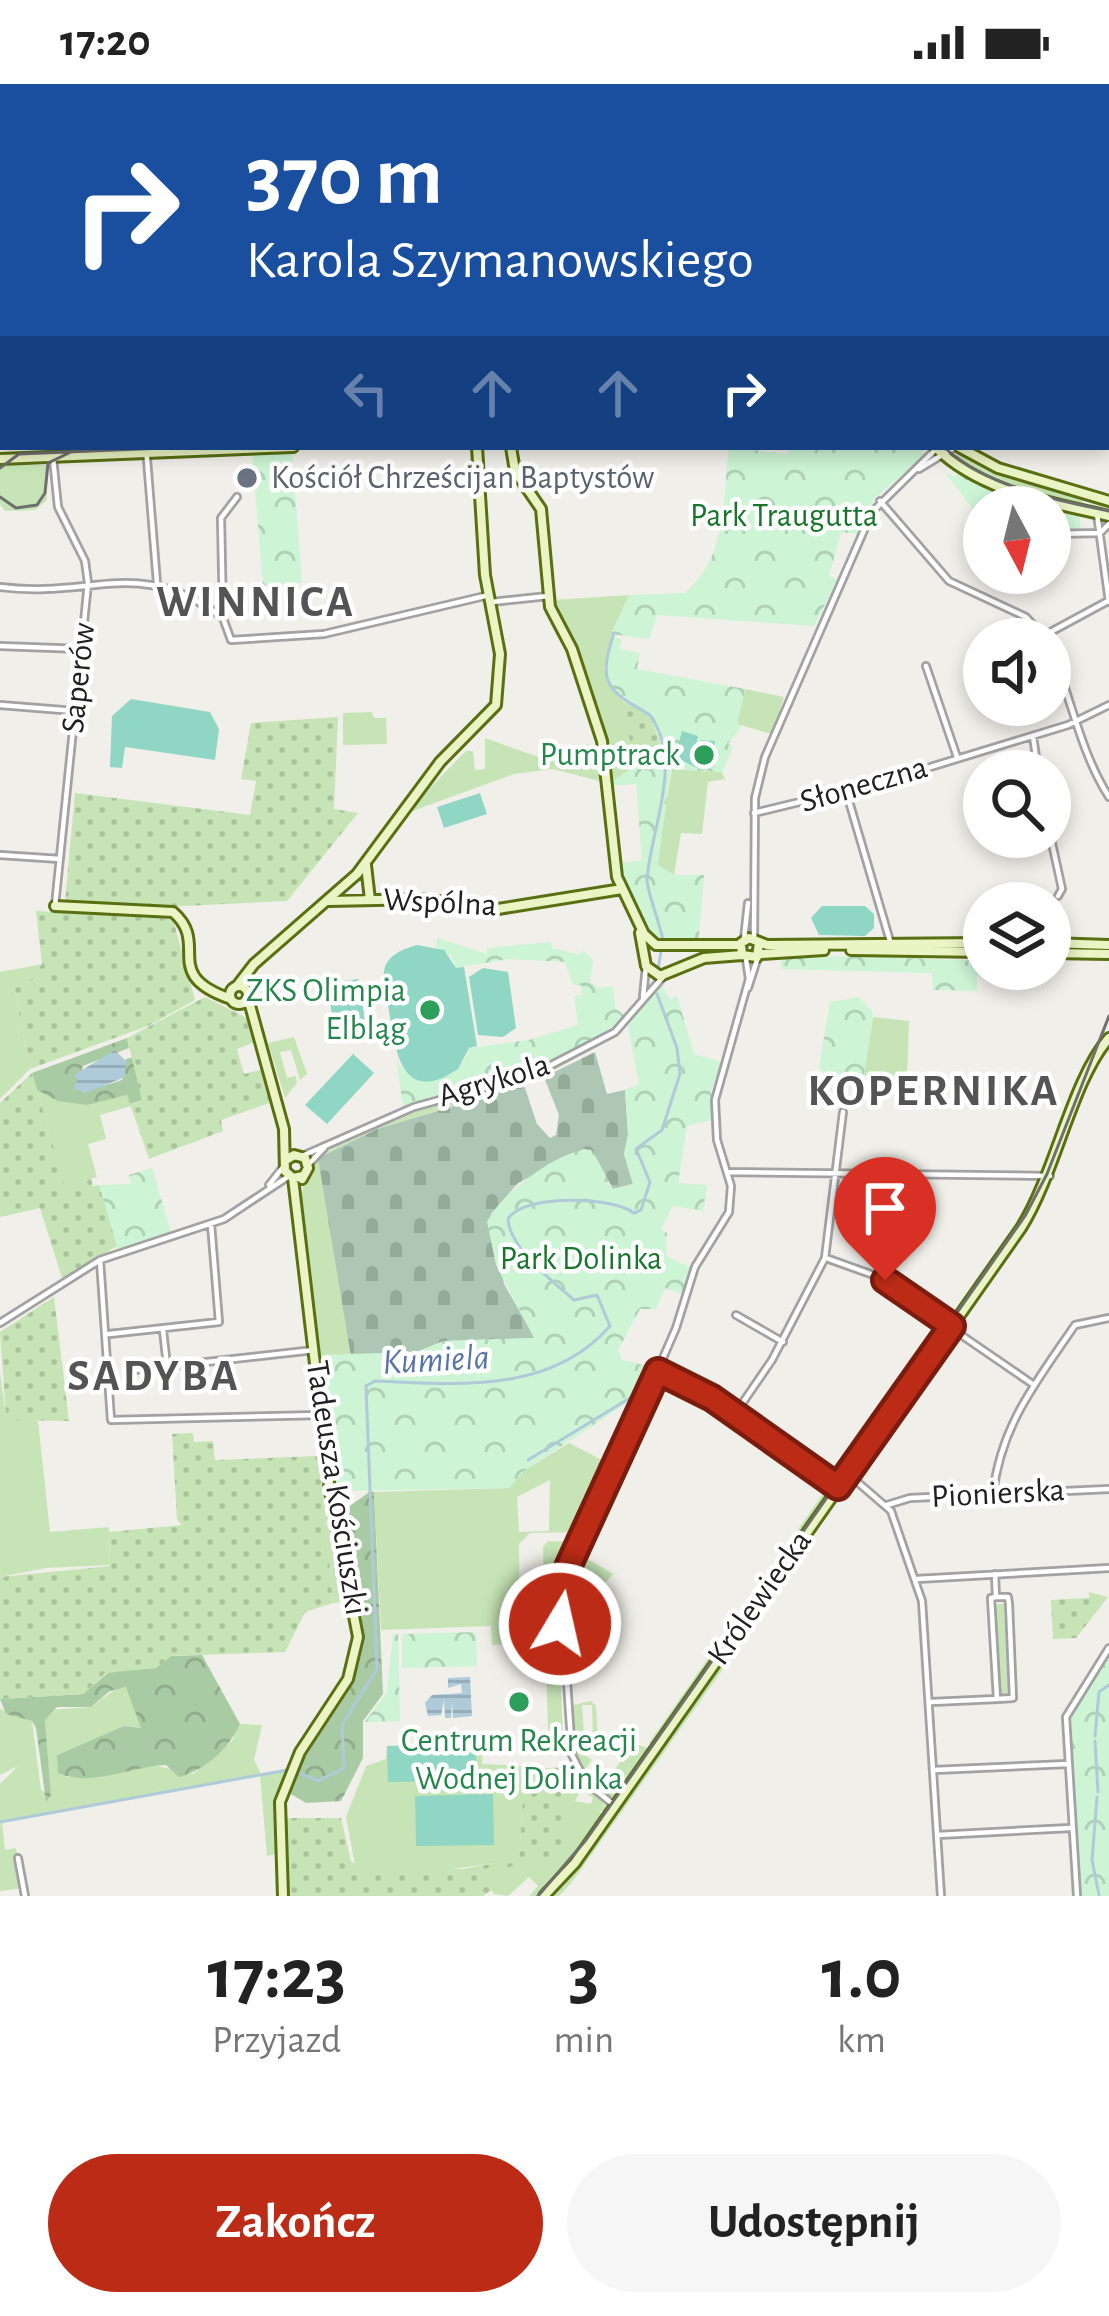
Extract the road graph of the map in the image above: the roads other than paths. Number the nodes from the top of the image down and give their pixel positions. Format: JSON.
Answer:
{"nodes":[{"id":1,"x":146,"y":450,"type":"edge"},
{"id":2,"x":477,"y":450,"type":"edge"},
{"id":3,"x":512,"y":450,"type":"edge"},
{"id":4,"x":937,"y":450,"type":"edge"},
{"id":5,"x":939,"y":450,"type":"edge"},
{"id":6,"x":962,"y":450,"type":"edge"},
{"id":7,"x":973,"y":450,"type":"edge"},
{"id":8,"x":53,"y":457,"type":"junction"},
{"id":9,"x":0,"y":459,"type":"edge"},
{"id":10,"x":982,"y":461,"type":"junction"},
{"id":11,"x":237,"y":497,"type":"dead end"},
{"id":12,"x":880,"y":501,"type":"junction"},
{"id":13,"x":1109,"y":502,"type":"edge"},
{"id":14,"x":1097,"y":514,"type":"junction"},
{"id":15,"x":1109,"y":520,"type":"edge"},
{"id":16,"x":1100,"y":533,"type":"junction"},
{"id":17,"x":1071,"y":534,"type":"edge"},
{"id":18,"x":1099,"y":548,"type":"junction"},
{"id":19,"x":1109,"y":552,"type":"edge"},
{"id":20,"x":158,"y":583,"type":"junction"},
{"id":21,"x":0,"y":587,"type":"edge"},
{"id":22,"x":88,"y":588,"type":"junction"},
{"id":23,"x":548,"y":596,"type":"junction"},
{"id":24,"x":491,"y":599,"type":"junction"},
{"id":25,"x":1109,"y":602,"type":"edge"},
{"id":26,"x":223,"y":618,"type":"junction"},
{"id":27,"x":1027,"y":618,"type":"edge"},
{"id":28,"x":1071,"y":623,"type":"edge"},
{"id":29,"x":0,"y":646,"type":"edge"},
{"id":30,"x":82,"y":649,"type":"junction"},
{"id":31,"x":926,"y":666,"type":"dead end"},
{"id":32,"x":1071,"y":699,"type":"edge"},
{"id":33,"x":1109,"y":705,"type":"edge"},
{"id":34,"x":0,"y":706,"type":"edge"},
{"id":35,"x":75,"y":711,"type":"junction"},
{"id":36,"x":1080,"y":721,"type":"junction"},
{"id":37,"x":1034,"y":736,"type":"junction"},
{"id":38,"x":1036,"y":750,"type":"edge"},
{"id":39,"x":957,"y":758,"type":"junction"},
{"id":40,"x":846,"y":791,"type":"junction"},
{"id":41,"x":1109,"y":796,"type":"edge"},
{"id":42,"x":754,"y":813,"type":"junction"},
{"id":43,"x":0,"y":855,"type":"edge"},
{"id":44,"x":60,"y":860,"type":"junction"},
{"id":45,"x":365,"y":863,"type":"junction"},
{"id":46,"x":622,"y":889,"type":"junction"},
{"id":47,"x":370,"y":900,"type":"junction"},
{"id":48,"x":328,"y":901,"type":"junction"},
{"id":49,"x":55,"y":905,"type":"joint"},
{"id":50,"x":637,"y":920,"type":"junction"},
{"id":51,"x":890,"y":944,"type":"junction"},
{"id":52,"x":660,"y":946,"type":"junction"},
{"id":53,"x":963,"y":947,"type":"edge"},
{"id":54,"x":1071,"y":947,"type":"edge"},
{"id":55,"x":676,"y":948,"type":"junction"},
{"id":56,"x":963,"y":948,"type":"edge"},
{"id":57,"x":750,"y":949,"type":"junction"},
{"id":58,"x":1071,"y":953,"type":"edge"},
{"id":59,"x":1107,"y":953,"type":"edge"},
{"id":60,"x":645,"y":963,"type":"junction"},
{"id":61,"x":679,"y":969,"type":"junction"},
{"id":62,"x":663,"y":977,"type":"junction"},
{"id":63,"x":239,"y":994,"type":"junction"},
{"id":64,"x":641,"y":1003,"type":"junction"},
{"id":65,"x":1108,"y":1042,"type":"edge"},
{"id":66,"x":843,"y":1112,"type":"dead end"},
{"id":67,"x":284,"y":1129,"type":"junction"},
{"id":68,"x":302,"y":1159,"type":"junction"},
{"id":69,"x":291,"y":1171,"type":"junction"},
{"id":70,"x":728,"y":1172,"type":"junction"},
{"id":71,"x":836,"y":1175,"type":"junction"},
{"id":72,"x":1050,"y":1176,"type":"junction"},
{"id":73,"x":211,"y":1224,"type":"junction"},
{"id":74,"x":825,"y":1258,"type":"junction"},
{"id":75,"x":100,"y":1261,"type":"junction"},
{"id":76,"x":736,"y":1315,"type":"dead end"},
{"id":77,"x":1109,"y":1318,"type":"edge"},
{"id":78,"x":0,"y":1324,"type":"edge"},
{"id":79,"x":952,"y":1327,"type":"junction"},
{"id":80,"x":163,"y":1328,"type":"junction"},
{"id":81,"x":108,"y":1334,"type":"junction"},
{"id":82,"x":783,"y":1342,"type":"junction"},
{"id":83,"x":314,"y":1350,"type":"junction"},
{"id":84,"x":167,"y":1366,"type":"junction"},
{"id":85,"x":134,"y":1370,"type":"dead end"},
{"id":86,"x":658,"y":1371,"type":"junction"},
{"id":87,"x":1034,"y":1385,"type":"junction"},
{"id":88,"x":735,"y":1414,"type":"junction"},
{"id":89,"x":321,"y":1415,"type":"junction"},
{"id":90,"x":848,"y":1473,"type":"junction"},
{"id":91,"x":838,"y":1487,"type":"junction"},
{"id":92,"x":1109,"y":1489,"type":"edge"},
{"id":93,"x":993,"y":1495,"type":"junction"},
{"id":94,"x":887,"y":1505,"type":"junction"},
{"id":95,"x":1109,"y":1568,"type":"edge"},
{"id":96,"x":995,"y":1574,"type":"junction"},
{"id":97,"x":916,"y":1580,"type":"junction"},
{"id":98,"x":996,"y":1598,"type":"junction"},
{"id":99,"x":1109,"y":1648,"type":"edge"},
{"id":100,"x":997,"y":1699,"type":"junction"},
{"id":101,"x":931,"y":1702,"type":"junction"},
{"id":102,"x":1066,"y":1764,"type":"junction"},
{"id":103,"x":934,"y":1770,"type":"junction"},
{"id":104,"x":615,"y":1806,"type":"junction"},
{"id":105,"x":1072,"y":1828,"type":"junction"},
{"id":106,"x":938,"y":1835,"type":"junction"},
{"id":107,"x":18,"y":1858,"type":"dead end"},
{"id":108,"x":25,"y":1896,"type":"edge"},
{"id":109,"x":283,"y":1896,"type":"edge"},
{"id":110,"x":544,"y":1896,"type":"edge"},
{"id":111,"x":941,"y":1896,"type":"edge"},
{"id":112,"x":1076,"y":1896,"type":"edge"}],
"edges":[{"from":1,"to":8,"type":"street"},
{"from":1,"to":20,"type":"street"},
{"from":2,"to":24,"type":"street"},
{"from":3,"to":23,"type":"street"},
{"from":4,"to":12,"type":"street"},
{"from":5,"to":14,"type":"street"},
{"from":6,"to":10,"type":"street"},
{"from":7,"to":10,"type":"street"},
{"from":8,"to":9,"type":"street"},
{"from":8,"to":22,"type":"street","name":"Saperów"},
{"from":10,"to":13,"type":"street"},
{"from":11,"to":26,"type":"street"},
{"from":12,"to":27,"type":"street"},
{"from":12,"to":42,"type":"street"},
{"from":14,"to":15,"type":"street"},
{"from":14,"to":16,"type":"street"},
{"from":15,"to":16,"type":"street"},
{"from":16,"to":17,"type":"street"},
{"from":16,"to":18,"type":"street"},
{"from":18,"to":19,"type":"street"},
{"from":18,"to":25,"type":"street"},
{"from":20,"to":22,"type":"street"},
{"from":20,"to":26,"type":"street"},
{"from":21,"to":22,"type":"street"},
{"from":22,"to":30,"type":"street","name":"Saperów"},
{"from":23,"to":24,"type":"street"},
{"from":23,"to":46,"type":"street"},
{"from":24,"to":26,"type":"street"},
{"from":24,"to":45,"type":"street"},
{"from":25,"to":28,"type":"street"},
{"from":29,"to":30,"type":"street"},
{"from":30,"to":35,"type":"street","name":"Saperów"},
{"from":31,"to":39,"type":"street"},
{"from":32,"to":36,"type":"street"},
{"from":33,"to":36,"type":"street","name":"Słoneczna"},
{"from":34,"to":35,"type":"street"},
{"from":35,"to":44,"type":"street","name":"Saperów"},
{"from":36,"to":37,"type":"street","name":"Słoneczna"},
{"from":36,"to":41,"type":"street"},
{"from":37,"to":38,"type":"street"},
{"from":37,"to":39,"type":"street","name":"Słoneczna"},
{"from":39,"to":40,"type":"street","name":"Słoneczna"},
{"from":40,"to":42,"type":"street","name":"Słoneczna"},
{"from":40,"to":51,"type":"street"},
{"from":42,"to":57,"type":"street"},
{"from":43,"to":44,"type":"street"},
{"from":44,"to":49,"type":"street","name":"Saperów"},
{"from":45,"to":47,"type":"street"},
{"from":45,"to":48,"type":"street"},
{"from":46,"to":47,"type":"street","name":"Wspólna"},
{"from":46,"to":50,"type":"street"},
{"from":47,"to":48,"type":"street","name":"Wspólna"},
{"from":48,"to":63,"type":"street"},
{"from":49,"to":63,"type":"street"},
{"from":50,"to":52,"type":"street"},
{"from":50,"to":60,"type":"street"},
{"from":51,"to":53,"type":"street"},
{"from":51,"to":57,"type":"street"},
{"from":52,"to":55,"type":"street"},
{"from":52,"to":60,"type":"street"},
{"from":54,"to":59,"type":"street"},
{"from":55,"to":57,"type":"street"},
{"from":55,"to":61,"type":"street"},
{"from":56,"to":57,"type":"street"},
{"from":57,"to":61,"type":"street"},
{"from":57,"to":70,"type":"street"},
{"from":58,"to":59,"type":"street"},
{"from":60,"to":62,"type":"street"},
{"from":60,"to":64,"type":"street"},
{"from":61,"to":62,"type":"street"},
{"from":62,"to":64,"type":"street","name":"Agrykola"},
{"from":63,"to":67,"type":"street","name":"Tadeusza Kościuszki"},
{"from":64,"to":68,"type":"street","name":"Agrykola"},
{"from":65,"to":72,"type":"street","name":"Królewiecka"},
{"from":66,"to":71,"type":"street"},
{"from":67,"to":68,"type":"street","name":"Tadeusza Kościuszki"},
{"from":67,"to":69,"type":"street","name":"Tadeusza Kościuszki"},
{"from":68,"to":69,"type":"street"},
{"from":68,"to":69,"type":"street"},
{"from":69,"to":73,"type":"street"},
{"from":69,"to":83,"type":"street","name":"Tadeusza Kościuszki"},
{"from":70,"to":71,"type":"street"},
{"from":70,"to":86,"type":"street"},
{"from":71,"to":72,"type":"street"},
{"from":71,"to":74,"type":"street"},
{"from":72,"to":79,"type":"street","name":"Królewiecka"},
{"from":73,"to":75,"type":"street"},
{"from":73,"to":80,"type":"street"},
{"from":74,"to":79,"type":"street"},
{"from":74,"to":82,"type":"street"},
{"from":75,"to":78,"type":"street"},
{"from":75,"to":81,"type":"street"},
{"from":76,"to":82,"type":"street"},
{"from":77,"to":87,"type":"street"},
{"from":79,"to":87,"type":"street"},
{"from":79,"to":90,"type":"street","name":"Królewiecka"},
{"from":80,"to":81,"type":"street"},
{"from":80,"to":84,"type":"street"},
{"from":81,"to":89,"type":"street"},
{"from":82,"to":88,"type":"street"},
{"from":83,"to":84,"type":"street"},
{"from":83,"to":89,"type":"street","name":"Tadeusza Kościuszki"},
{"from":84,"to":85,"type":"street"},
{"from":86,"to":88,"type":"street"},
{"from":86,"to":104,"type":"street"},
{"from":87,"to":93,"type":"street"},
{"from":88,"to":91,"type":"street"},
{"from":89,"to":109,"type":"street","name":"Tadeusza Kościuszki"},
{"from":90,"to":91,"type":"street","name":"Królewiecka"},
{"from":90,"to":94,"type":"street"},
{"from":91,"to":104,"type":"street","name":"Królewiecka"},
{"from":92,"to":93,"type":"street","name":"Pionierska"},
{"from":93,"to":94,"type":"street","name":"Pionierska"},
{"from":94,"to":97,"type":"street"},
{"from":95,"to":96,"type":"street"},
{"from":96,"to":97,"type":"street"},
{"from":96,"to":98,"type":"street"},
{"from":97,"to":101,"type":"street"},
{"from":98,"to":100,"type":"street"},
{"from":98,"to":100,"type":"street"},
{"from":99,"to":102,"type":"street"},
{"from":100,"to":101,"type":"street"},
{"from":101,"to":103,"type":"street"},
{"from":102,"to":103,"type":"street"},
{"from":102,"to":105,"type":"street"},
{"from":103,"to":106,"type":"street"},
{"from":104,"to":110,"type":"street","name":"Królewiecka"},
{"from":105,"to":106,"type":"street"},
{"from":105,"to":112,"type":"street"},
{"from":106,"to":111,"type":"street"},
{"from":107,"to":108,"type":"street"}]}
